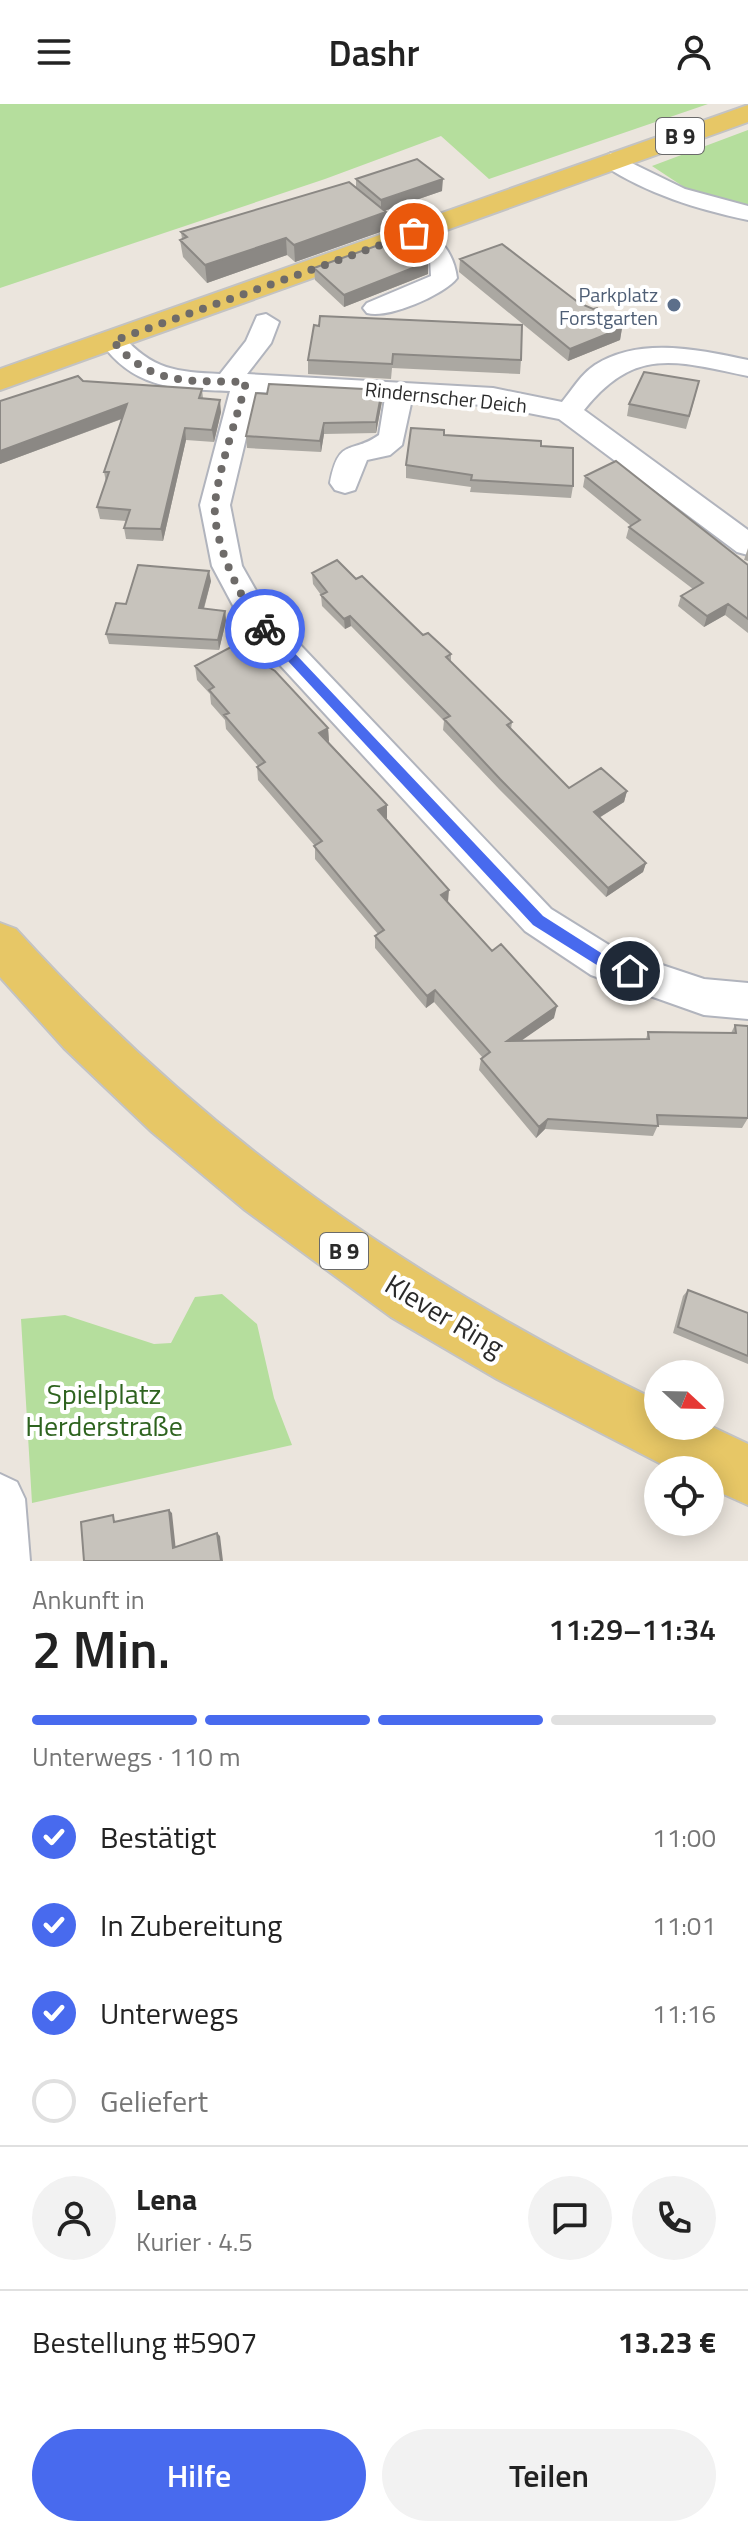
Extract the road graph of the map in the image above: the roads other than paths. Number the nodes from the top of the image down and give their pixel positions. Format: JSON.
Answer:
{"nodes":[{"id":1,"x":748,"y":113,"type":"edge"},
{"id":2,"x":611,"y":160,"type":"junction"},
{"id":3,"x":748,"y":213,"type":"edge"},
{"id":4,"x":414,"y":233,"type":"junction"},
{"id":5,"x":376,"y":308,"type":"dead end"},
{"id":6,"x":266,"y":322,"type":"dead end"},
{"id":7,"x":113,"y":341,"type":"junction"},
{"id":8,"x":748,"y":368,"type":"edge"},
{"id":9,"x":0,"y":380,"type":"edge"},
{"id":10,"x":239,"y":382,"type":"junction"},
{"id":11,"x":400,"y":389,"type":"junction"},
{"id":12,"x":568,"y":412,"type":"junction"},
{"id":13,"x":345,"y":483,"type":"dead end"},
{"id":14,"x":748,"y":545,"type":"edge"},
{"id":15,"x":0,"y":943,"type":"edge"},
{"id":16,"x":748,"y":1001,"type":"edge"},
{"id":17,"x":748,"y":1475,"type":"edge"},
{"id":18,"x":0,"y":1499,"type":"edge"},
{"id":19,"x":5,"y":1561,"type":"edge"}],
"edges":[{"from":1,"to":2,"type":"main road","number":"B 9"},
{"from":2,"to":3,"type":"street"},
{"from":2,"to":4,"type":"main road","number":"B 9"},
{"from":4,"to":5,"type":"street"},
{"from":4,"to":7,"type":"main road","number":"B 9"},
{"from":6,"to":10,"type":"street"},
{"from":7,"to":9,"type":"main road","number":"B 9"},
{"from":7,"to":10,"type":"street","name":"Rindernscher Deich"},
{"from":8,"to":12,"type":"street"},
{"from":10,"to":11,"type":"street","name":"Rindernscher Deich"},
{"from":10,"to":16,"type":"street"},
{"from":11,"to":12,"type":"street","name":"Rindernscher Deich"},
{"from":11,"to":13,"type":"street"},
{"from":12,"to":14,"type":"street","name":"Rindernscher Deich"},
{"from":15,"to":17,"type":"main road","name":"Klever Ring","number":"B 9"},
{"from":18,"to":19,"type":"street"}]}
